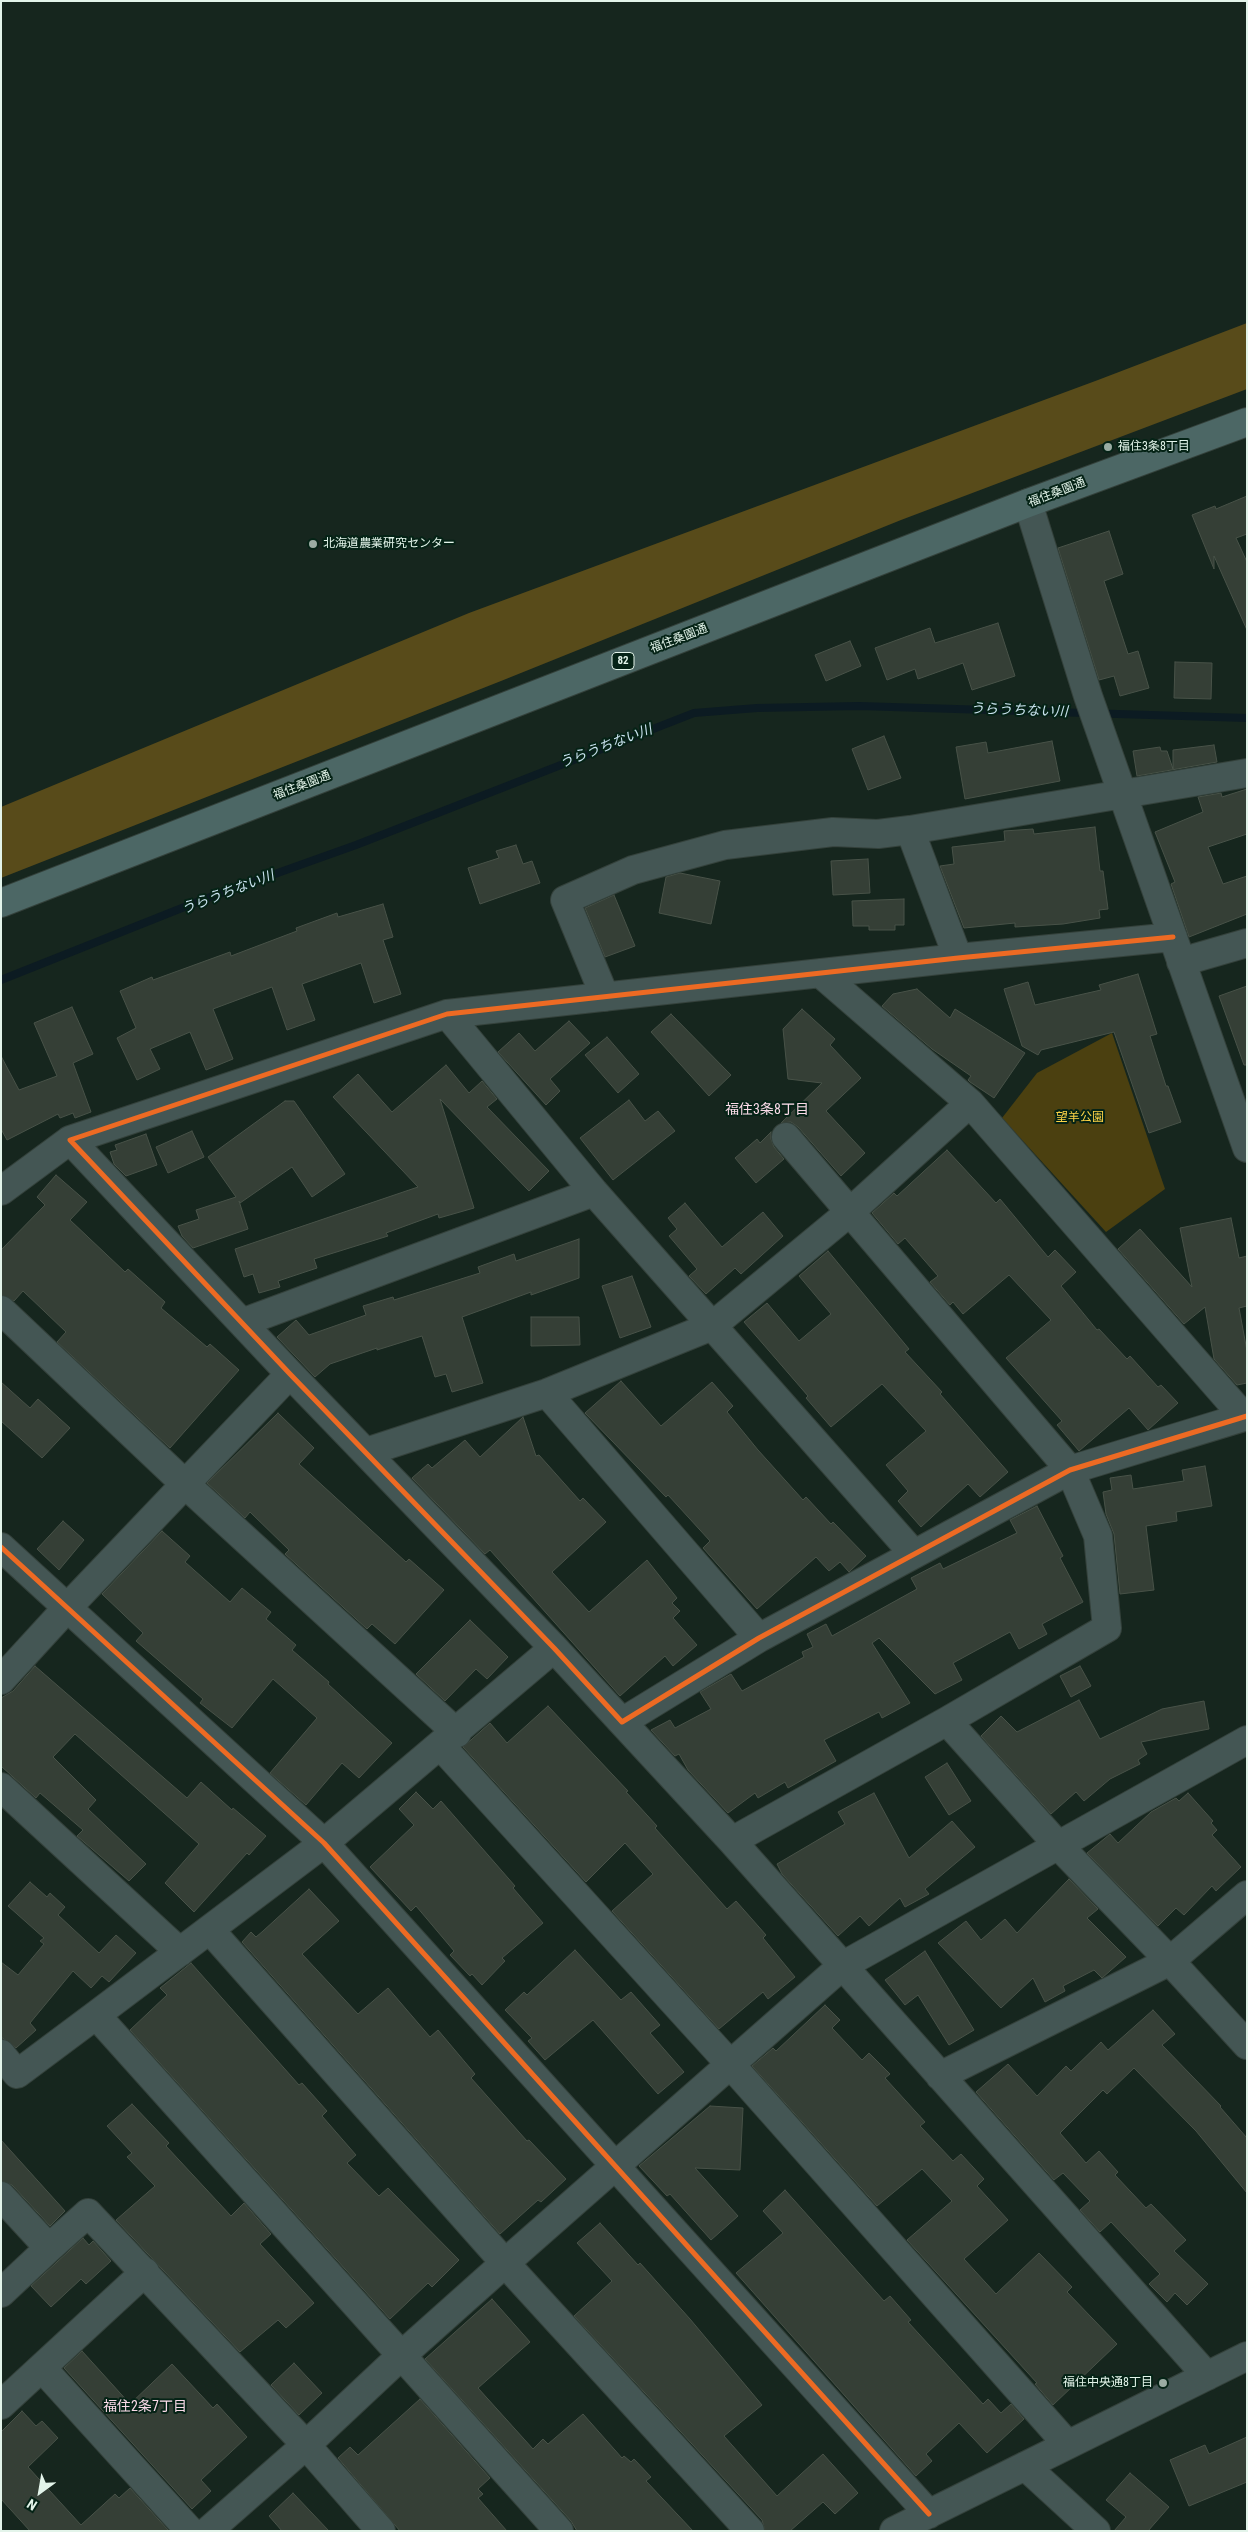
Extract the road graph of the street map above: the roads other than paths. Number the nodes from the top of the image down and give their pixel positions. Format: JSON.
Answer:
{"nodes":[{"id":1,"x":1247,"y":422,"type":"edge"},
{"id":2,"x":1028,"y":504,"type":"junction"},
{"id":3,"x":1247,"y":773,"type":"edge"},
{"id":4,"x":1123,"y":794,"type":"junction"},
{"id":5,"x":910,"y":830,"type":"junction"},
{"id":6,"x":1,"y":903,"type":"edge"},
{"id":7,"x":1247,"y":943,"type":"edge"},
{"id":8,"x":1177,"y":950,"type":"junction"},
{"id":9,"x":958,"y":958,"type":"junction"},
{"id":10,"x":820,"y":973,"type":"junction"},
{"id":11,"x":605,"y":997,"type":"junction"},
{"id":12,"x":447,"y":1014,"type":"junction"},
{"id":13,"x":970,"y":1103,"type":"junction"},
{"id":14,"x":1244,"y":1131,"type":"edge"},
{"id":15,"x":786,"y":1137,"type":"dead end"},
{"id":16,"x":70,"y":1140,"type":"junction"},
{"id":17,"x":1,"y":1190,"type":"edge"},
{"id":18,"x":594,"y":1192,"type":"junction"},
{"id":19,"x":851,"y":1211,"type":"junction"},
{"id":20,"x":1,"y":1310,"type":"edge"},
{"id":21,"x":244,"y":1322,"type":"junction"},
{"id":22,"x":712,"y":1326,"type":"junction"},
{"id":23,"x":290,"y":1374,"type":"junction"},
{"id":24,"x":547,"y":1392,"type":"junction"},
{"id":25,"x":1245,"y":1417,"type":"edge"},
{"id":26,"x":366,"y":1452,"type":"junction"},
{"id":27,"x":1070,"y":1470,"type":"junction"},
{"id":28,"x":185,"y":1484,"type":"junction"},
{"id":29,"x":1,"y":1547,"type":"edge"},
{"id":30,"x":913,"y":1553,"type":"junction"},
{"id":31,"x":67,"y":1608,"type":"junction"},
{"id":32,"x":759,"y":1638,"type":"junction"},
{"id":33,"x":554,"y":1648,"type":"junction"},
{"id":34,"x":1,"y":1680,"type":"edge"},
{"id":35,"x":622,"y":1722,"type":"junction"},
{"id":36,"x":947,"y":1722,"type":"junction"},
{"id":37,"x":448,"y":1739,"type":"junction"},
{"id":38,"x":1247,"y":1740,"type":"edge"},
{"id":39,"x":1,"y":1787,"type":"edge"},
{"id":40,"x":732,"y":1841,"type":"junction"},
{"id":41,"x":324,"y":1843,"type":"junction"},
{"id":42,"x":1057,"y":1844,"type":"junction"},
{"id":43,"x":1247,"y":1895,"type":"edge"},
{"id":44,"x":210,"y":1930,"type":"junction"},
{"id":45,"x":180,"y":1952,"type":"junction"},
{"id":46,"x":1170,"y":1961,"type":"junction"},
{"id":47,"x":842,"y":1966,"type":"junction"},
{"id":48,"x":96,"y":2015,"type":"junction"},
{"id":49,"x":1247,"y":2046,"type":"edge"},
{"id":50,"x":1,"y":2054,"type":"edge"},
{"id":51,"x":730,"y":2064,"type":"junction"},
{"id":52,"x":940,"y":2076,"type":"junction"},
{"id":53,"x":617,"y":2166,"type":"junction"},
{"id":54,"x":1,"y":2196,"type":"edge"},
{"id":55,"x":49,"y":2248,"type":"junction"},
{"id":56,"x":505,"y":2263,"type":"junction"},
{"id":57,"x":145,"y":2272,"type":"junction"},
{"id":58,"x":1,"y":2293,"type":"edge"},
{"id":59,"x":402,"y":2355,"type":"junction"},
{"id":60,"x":1247,"y":2356,"type":"edge"},
{"id":61,"x":43,"y":2369,"type":"junction"},
{"id":62,"x":1206,"y":2376,"type":"junction"},
{"id":63,"x":1,"y":2405,"type":"edge"},
{"id":64,"x":1067,"y":2444,"type":"junction"},
{"id":65,"x":306,"y":2446,"type":"junction"},
{"id":66,"x":1024,"y":2466,"type":"junction"},
{"id":67,"x":929,"y":2514,"type":"junction"},
{"id":68,"x":190,"y":2531,"type":"edge"},
{"id":69,"x":208,"y":2531,"type":"edge"},
{"id":70,"x":381,"y":2531,"type":"edge"},
{"id":71,"x":559,"y":2531,"type":"edge"},
{"id":72,"x":750,"y":2531,"type":"edge"},
{"id":73,"x":894,"y":2531,"type":"edge"},
{"id":74,"x":1096,"y":2531,"type":"edge"}],
"edges":[{"from":1,"to":2,"type":"main road","name":"福住桑園通","number":"82"},
{"from":2,"to":4,"type":"street"},
{"from":2,"to":6,"type":"main road","name":"福住桑園通","number":"82"},
{"from":3,"to":4,"type":"street"},
{"from":4,"to":5,"type":"street"},
{"from":4,"to":8,"type":"street"},
{"from":5,"to":9,"type":"street"},
{"from":5,"to":11,"type":"street"},
{"from":7,"to":8,"type":"street"},
{"from":8,"to":9,"type":"street"},
{"from":8,"to":14,"type":"street"},
{"from":9,"to":10,"type":"street"},
{"from":10,"to":11,"type":"street"},
{"from":10,"to":13,"type":"street"},
{"from":11,"to":12,"type":"street"},
{"from":12,"to":16,"type":"street"},
{"from":12,"to":18,"type":"street"},
{"from":13,"to":19,"type":"street"},
{"from":13,"to":25,"type":"street"},
{"from":15,"to":19,"type":"street"},
{"from":16,"to":17,"type":"street"},
{"from":16,"to":21,"type":"street"},
{"from":18,"to":21,"type":"street"},
{"from":18,"to":22,"type":"street"},
{"from":19,"to":22,"type":"street"},
{"from":19,"to":27,"type":"street"},
{"from":20,"to":28,"type":"street"},
{"from":21,"to":23,"type":"street"},
{"from":22,"to":24,"type":"street"},
{"from":22,"to":30,"type":"street"},
{"from":23,"to":26,"type":"street"},
{"from":23,"to":28,"type":"street"},
{"from":24,"to":26,"type":"street"},
{"from":24,"to":32,"type":"street"},
{"from":25,"to":27,"type":"street"},
{"from":26,"to":33,"type":"street"},
{"from":27,"to":30,"type":"street"},
{"from":27,"to":36,"type":"street"},
{"from":28,"to":31,"type":"street"},
{"from":28,"to":37,"type":"street"},
{"from":29,"to":31,"type":"street"},
{"from":30,"to":32,"type":"street"},
{"from":31,"to":34,"type":"street"},
{"from":31,"to":41,"type":"street"},
{"from":32,"to":35,"type":"street"},
{"from":33,"to":35,"type":"street"},
{"from":33,"to":37,"type":"street"},
{"from":35,"to":40,"type":"street"},
{"from":36,"to":40,"type":"street"},
{"from":36,"to":42,"type":"street"},
{"from":37,"to":41,"type":"street"},
{"from":37,"to":51,"type":"street"},
{"from":38,"to":42,"type":"street"},
{"from":39,"to":45,"type":"street"},
{"from":40,"to":47,"type":"street"},
{"from":41,"to":44,"type":"street"},
{"from":41,"to":53,"type":"street"},
{"from":42,"to":46,"type":"street"},
{"from":42,"to":47,"type":"street"},
{"from":43,"to":46,"type":"street"},
{"from":44,"to":45,"type":"street"},
{"from":44,"to":56,"type":"street"},
{"from":45,"to":48,"type":"street"},
{"from":46,"to":49,"type":"street"},
{"from":46,"to":52,"type":"street"},
{"from":47,"to":51,"type":"street"},
{"from":47,"to":52,"type":"street"},
{"from":48,"to":50,"type":"street"},
{"from":48,"to":59,"type":"street"},
{"from":51,"to":53,"type":"street"},
{"from":51,"to":64,"type":"street"},
{"from":52,"to":62,"type":"street"},
{"from":53,"to":56,"type":"street"},
{"from":53,"to":67,"type":"street"},
{"from":54,"to":55,"type":"street"},
{"from":55,"to":57,"type":"street"},
{"from":55,"to":58,"type":"street"},
{"from":56,"to":59,"type":"street"},
{"from":56,"to":72,"type":"street"},
{"from":57,"to":61,"type":"street"},
{"from":57,"to":65,"type":"street"},
{"from":59,"to":65,"type":"street"},
{"from":59,"to":71,"type":"street"},
{"from":60,"to":62,"type":"street"},
{"from":61,"to":63,"type":"street"},
{"from":61,"to":68,"type":"street"},
{"from":62,"to":64,"type":"street"},
{"from":64,"to":66,"type":"street"},
{"from":65,"to":69,"type":"street"},
{"from":65,"to":70,"type":"street"},
{"from":66,"to":67,"type":"street"},
{"from":66,"to":74,"type":"street"},
{"from":67,"to":73,"type":"street"}]}
